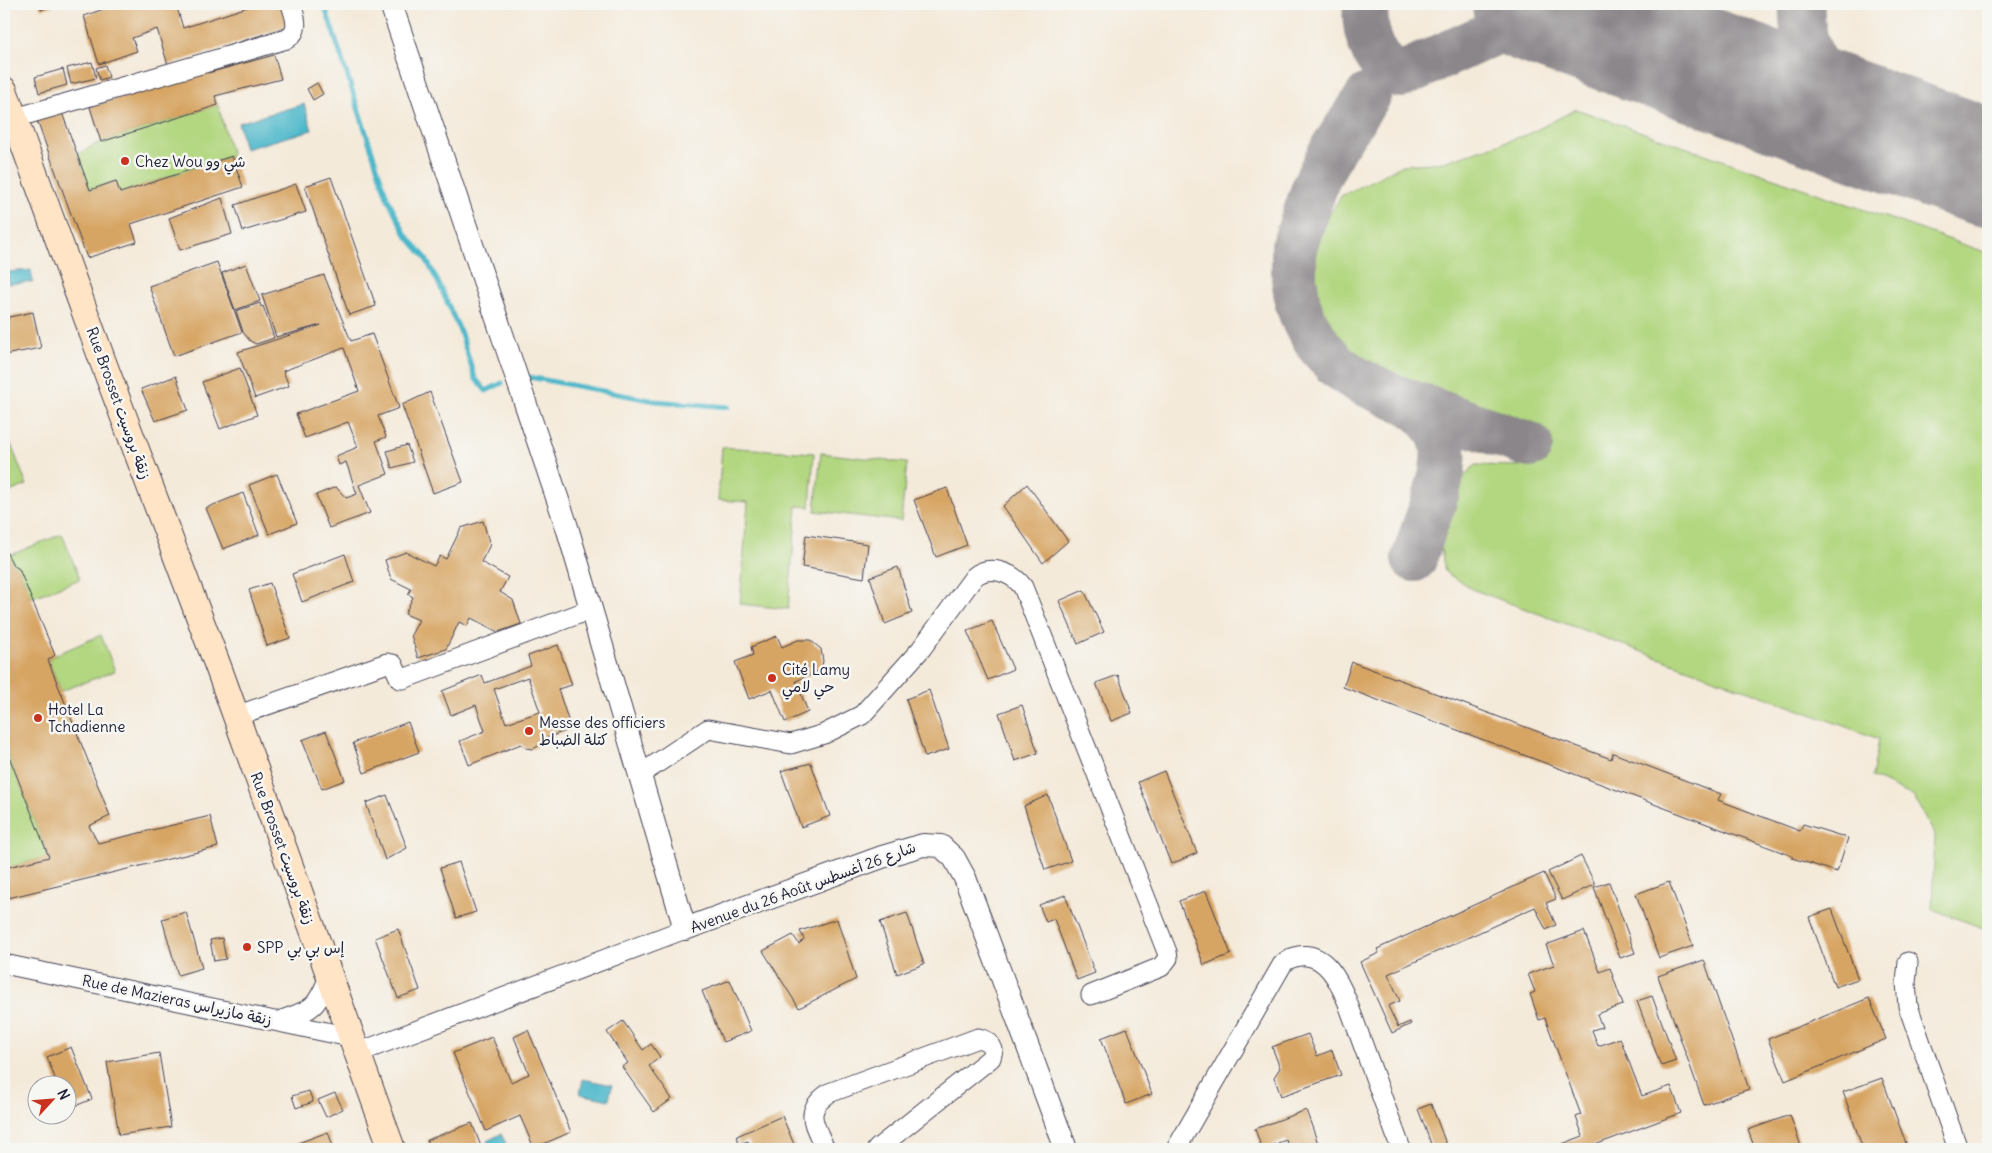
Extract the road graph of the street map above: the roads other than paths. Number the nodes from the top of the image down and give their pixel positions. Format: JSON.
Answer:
{"nodes":[{"id":1,"x":291,"y":4,"type":"edge"},
{"id":2,"x":391,"y":4,"type":"edge"},
{"id":3,"x":4,"y":90,"type":"edge"},
{"id":4,"x":15,"y":118,"type":"junction"},
{"id":5,"x":592,"y":609,"type":"junction"},
{"id":6,"x":236,"y":716,"type":"junction"},
{"id":7,"x":640,"y":774,"type":"junction"},
{"id":8,"x":685,"y":929,"type":"junction"},
{"id":9,"x":1908,"y":962,"type":"dead end"},
{"id":10,"x":4,"y":964,"type":"edge"},
{"id":11,"x":329,"y":977,"type":"junction"},
{"id":12,"x":1091,"y":995,"type":"dead end"},
{"id":13,"x":279,"y":1021,"type":"junction"},
{"id":14,"x":354,"y":1045,"type":"junction"},
{"id":15,"x":392,"y":1149,"type":"edge"},
{"id":16,"x":825,"y":1149,"type":"edge"},
{"id":17,"x":877,"y":1149,"type":"edge"},
{"id":18,"x":1066,"y":1149,"type":"edge"},
{"id":19,"x":1176,"y":1149,"type":"edge"},
{"id":20,"x":1401,"y":1149,"type":"edge"},
{"id":21,"x":1958,"y":1149,"type":"edge"}],
"edges":[{"from":1,"to":4,"type":"street"},
{"from":2,"to":5,"type":"street"},
{"from":3,"to":4,"type":"main road","name":"Rue Brosset زنقة بروسيت"},
{"from":4,"to":6,"type":"main road","name":"Rue Brosset زنقة بروسيت"},
{"from":5,"to":6,"type":"street"},
{"from":5,"to":7,"type":"street"},
{"from":6,"to":11,"type":"main road","name":"Rue Brosset زنقة بروسيت"},
{"from":7,"to":8,"type":"street"},
{"from":7,"to":12,"type":"street"},
{"from":8,"to":14,"type":"street","name":"Avenue du 26 Août شارع 26 أغسطس"},
{"from":8,"to":18,"type":"street","name":"Avenue du 26 Août شارع 26 أغسطس"},
{"from":9,"to":21,"type":"street"},
{"from":10,"to":13,"type":"street","name":"Rue de Mazieras زنقة مازيراس"},
{"from":11,"to":13,"type":"street"},
{"from":11,"to":14,"type":"main road","name":"Rue Brosset زنقة بروسيت"},
{"from":13,"to":14,"type":"street","name":"Rue de Mazieras زنقة مازيراس"},
{"from":14,"to":15,"type":"main road","name":"Rue Brosset زنقة بروسيت"},
{"from":16,"to":17,"type":"street"},
{"from":19,"to":20,"type":"street"}]}
